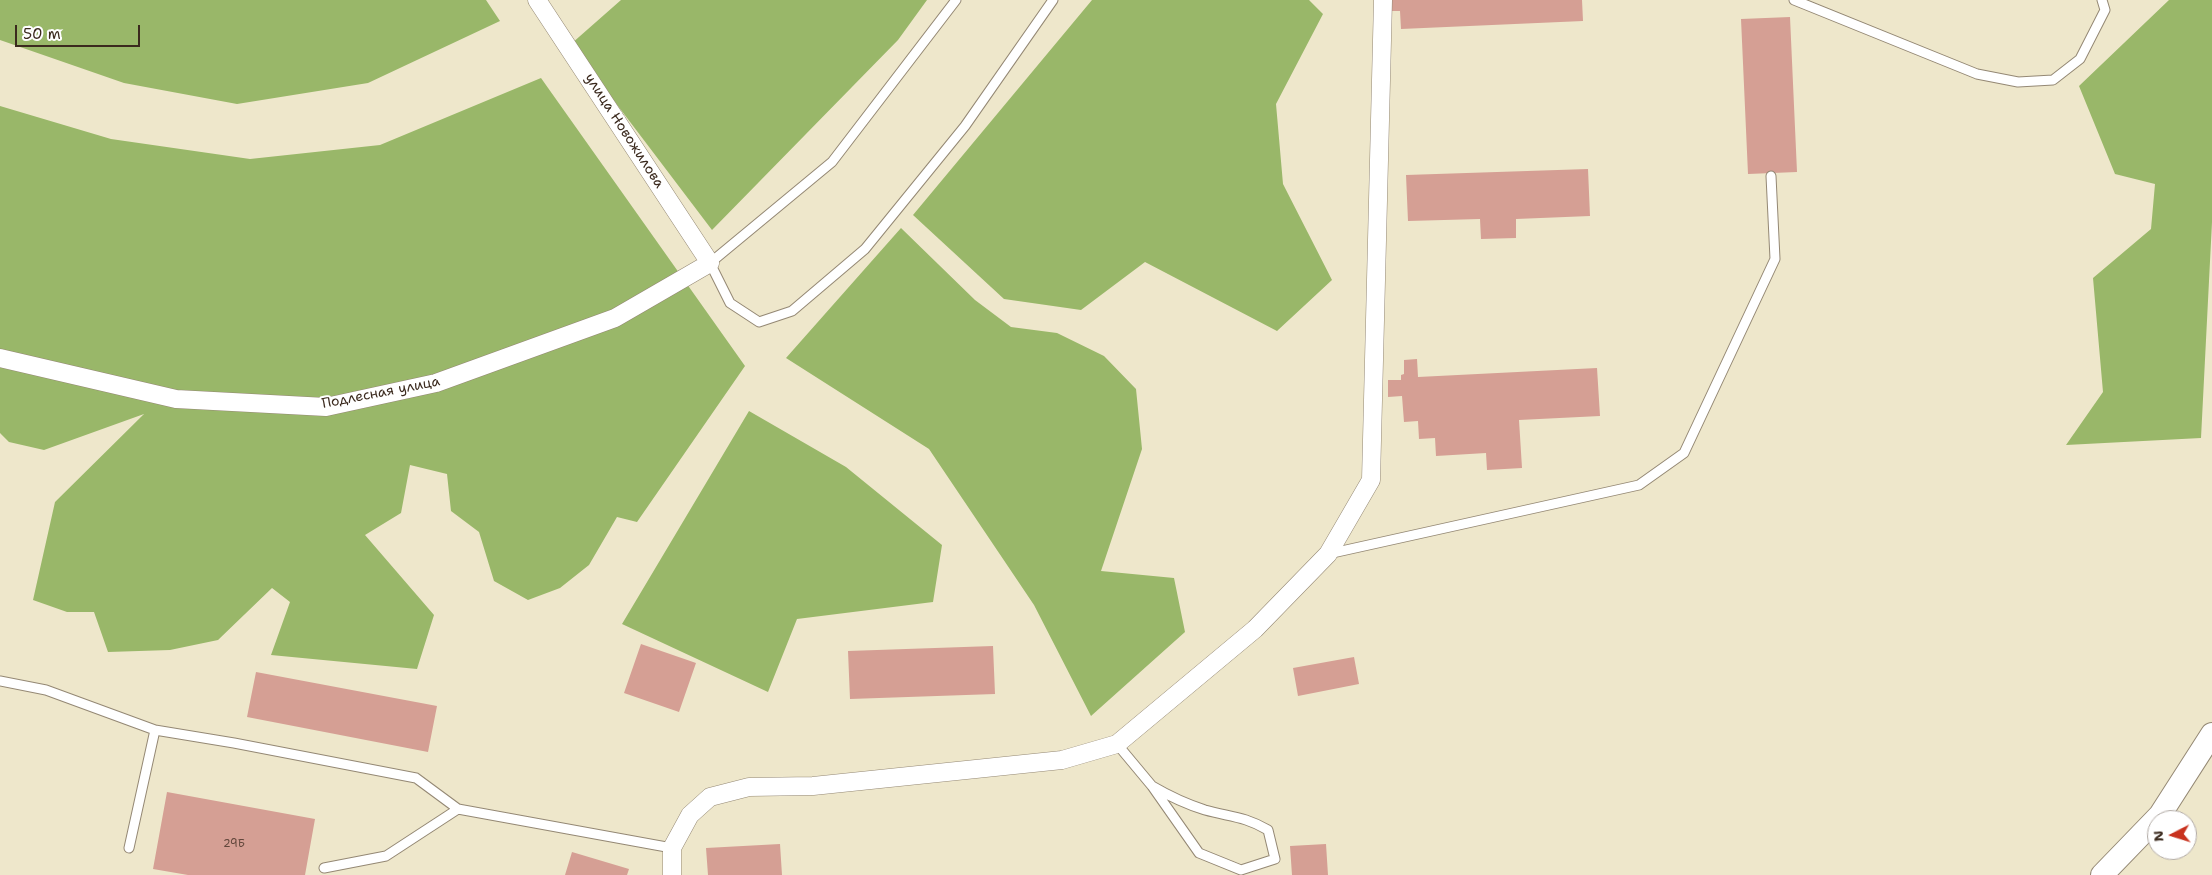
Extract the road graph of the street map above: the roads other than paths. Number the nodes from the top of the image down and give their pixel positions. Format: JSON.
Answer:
{"nodes":[{"id":1,"x":537,"y":0,"type":"edge"},
{"id":2,"x":956,"y":0,"type":"edge"},
{"id":3,"x":1053,"y":0,"type":"edge"},
{"id":4,"x":1382,"y":0,"type":"edge"},
{"id":5,"x":1794,"y":0,"type":"edge"},
{"id":6,"x":2102,"y":0,"type":"edge"},
{"id":7,"x":1771,"y":176,"type":"dead end"},
{"id":8,"x":710,"y":263,"type":"junction"},
{"id":9,"x":0,"y":358,"type":"edge"},
{"id":10,"x":1328,"y":554,"type":"junction"},
{"id":11,"x":0,"y":681,"type":"edge"},
{"id":12,"x":155,"y":730,"type":"junction"},
{"id":13,"x":2212,"y":734,"type":"edge"},
{"id":14,"x":1117,"y":744,"type":"junction"},
{"id":15,"x":1152,"y":786,"type":"junction"},
{"id":16,"x":458,"y":809,"type":"junction"},
{"id":17,"x":129,"y":848,"type":"dead end"},
{"id":18,"x":672,"y":848,"type":"junction"},
{"id":19,"x":324,"y":868,"type":"dead end"},
{"id":20,"x":672,"y":875,"type":"edge"},
{"id":21,"x":2102,"y":875,"type":"edge"}],
"edges":[{"from":1,"to":8,"type":"street","name":"улица Новожилова"},
{"from":2,"to":8,"type":"lane"},
{"from":3,"to":8,"type":"lane"},
{"from":4,"to":10,"type":"street"},
{"from":5,"to":6,"type":"lane"},
{"from":7,"to":10,"type":"lane"},
{"from":8,"to":9,"type":"street","name":"Подлесная улица"},
{"from":10,"to":14,"type":"street"},
{"from":11,"to":12,"type":"lane"},
{"from":12,"to":16,"type":"lane"},
{"from":12,"to":17,"type":"lane"},
{"from":13,"to":21,"type":"street"},
{"from":14,"to":15,"type":"lane"},
{"from":14,"to":18,"type":"street"},
{"from":15,"to":15,"type":"lane"},
{"from":16,"to":18,"type":"lane"},
{"from":16,"to":19,"type":"lane"},
{"from":18,"to":20,"type":"street"}]}
